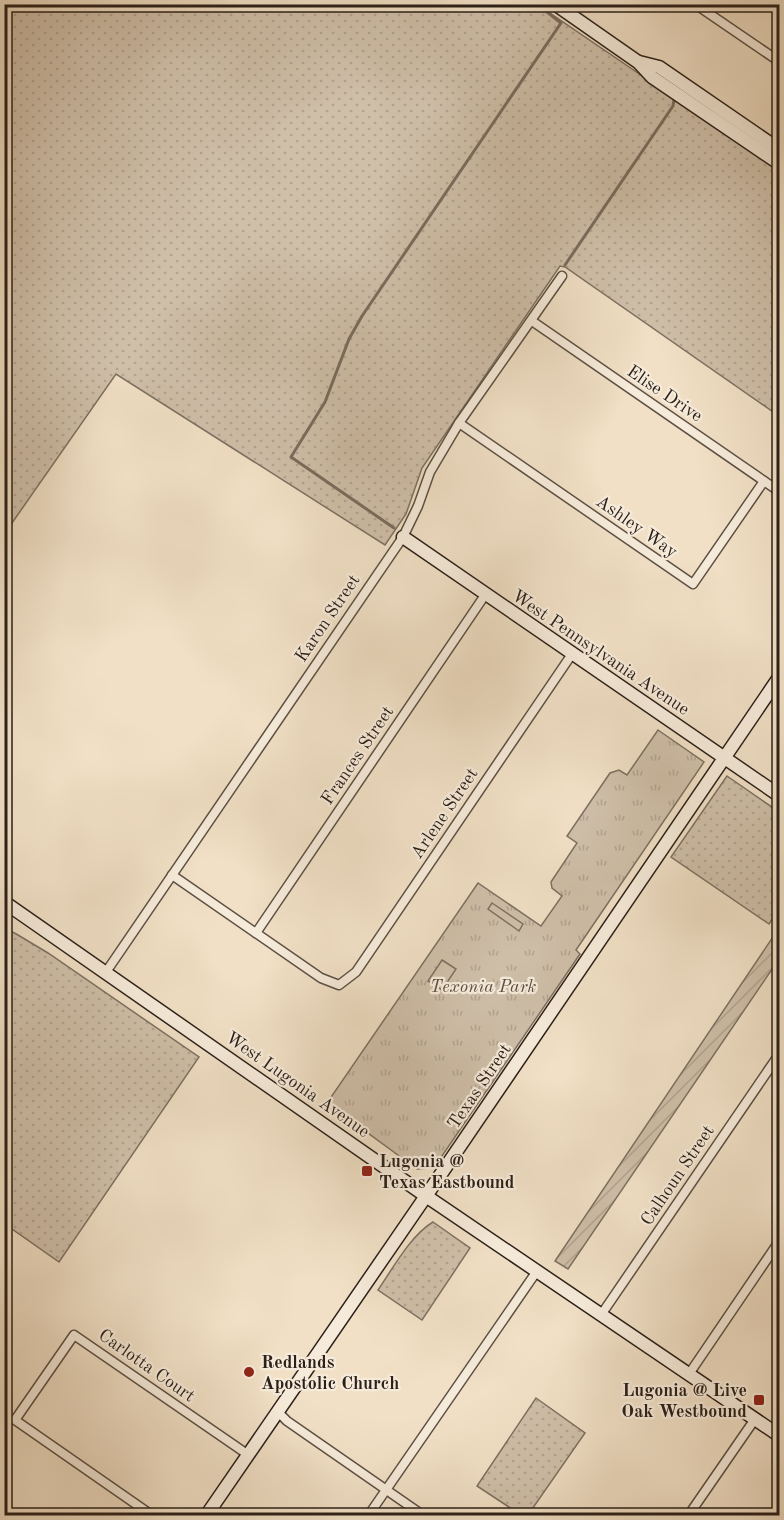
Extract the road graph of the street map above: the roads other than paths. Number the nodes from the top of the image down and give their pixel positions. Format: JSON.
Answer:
{"nodes":[{"id":1,"x":555,"y":4,"type":"edge"},
{"id":2,"x":695,"y":4,"type":"edge"},
{"id":3,"x":638,"y":62,"type":"junction"},
{"id":4,"x":780,"y":62,"type":"edge"},
{"id":5,"x":740,"y":137,"type":"junction"},
{"id":6,"x":780,"y":150,"type":"edge"},
{"id":7,"x":780,"y":159,"type":"edge"},
{"id":8,"x":780,"y":164,"type":"edge"},
{"id":9,"x":562,"y":276,"type":"dead end"},
{"id":10,"x":532,"y":321,"type":"junction"},
{"id":11,"x":459,"y":423,"type":"junction"},
{"id":12,"x":764,"y":481,"type":"junction"},
{"id":13,"x":780,"y":492,"type":"edge"},
{"id":14,"x":403,"y":537,"type":"junction"},
{"id":15,"x":485,"y":594,"type":"junction"},
{"id":16,"x":572,"y":654,"type":"junction"},
{"id":17,"x":780,"y":676,"type":"edge"},
{"id":18,"x":724,"y":758,"type":"junction"},
{"id":19,"x":780,"y":796,"type":"edge"},
{"id":20,"x":172,"y":875,"type":"junction"},
{"id":21,"x":4,"y":902,"type":"edge"},
{"id":22,"x":256,"y":933,"type":"junction"},
{"id":23,"x":106,"y":972,"type":"junction"},
{"id":24,"x":780,"y":1053,"type":"edge"},
{"id":25,"x":426,"y":1196,"type":"junction"},
{"id":26,"x":780,"y":1240,"type":"edge"},
{"id":27,"x":537,"y":1271,"type":"junction"},
{"id":28,"x":601,"y":1315,"type":"junction"},
{"id":29,"x":689,"y":1374,"type":"junction"},
{"id":30,"x":277,"y":1411,"type":"junction"},
{"id":31,"x":755,"y":1419,"type":"junction"},
{"id":32,"x":780,"y":1436,"type":"edge"},
{"id":33,"x":248,"y":1454,"type":"junction"},
{"id":34,"x":386,"y":1489,"type":"junction"},
{"id":35,"x":153,"y":1515,"type":"edge"},
{"id":36,"x":206,"y":1515,"type":"edge"},
{"id":37,"x":368,"y":1515,"type":"edge"},
{"id":38,"x":424,"y":1515,"type":"edge"},
{"id":39,"x":688,"y":1515,"type":"edge"}],
"edges":[{"from":1,"to":3,"type":"street"},
{"from":2,"to":4,"type":"street"},
{"from":3,"to":5,"type":"street"},
{"from":3,"to":6,"type":"street"},
{"from":5,"to":7,"type":"street"},
{"from":5,"to":8,"type":"street"},
{"from":9,"to":10,"type":"street","name":"Karon Street"},
{"from":10,"to":11,"type":"street","name":"Karon Street"},
{"from":10,"to":12,"type":"street","name":"Elise Drive"},
{"from":11,"to":12,"type":"street","name":"Ashley Way"},
{"from":11,"to":14,"type":"street","name":"Karon Street"},
{"from":12,"to":13,"type":"street","name":"Elise Drive"},
{"from":14,"to":15,"type":"street","name":"West Pennsylvania Avenue"},
{"from":14,"to":20,"type":"street","name":"Karon Street"},
{"from":15,"to":16,"type":"street","name":"West Pennsylvania Avenue"},
{"from":15,"to":22,"type":"street","name":"Frances Street"},
{"from":16,"to":18,"type":"street","name":"West Pennsylvania Avenue"},
{"from":16,"to":22,"type":"street","name":"Arlene Street"},
{"from":17,"to":18,"type":"street","name":"Texas Street"},
{"from":18,"to":19,"type":"street","name":"West Pennsylvania Avenue"},
{"from":18,"to":25,"type":"street","name":"Texas Street"},
{"from":20,"to":22,"type":"street"},
{"from":20,"to":23,"type":"street","name":"Karon Street"},
{"from":21,"to":23,"type":"street","name":"West Lugonia Avenue"},
{"from":23,"to":25,"type":"street","name":"West Lugonia Avenue"},
{"from":24,"to":28,"type":"street","name":"Calhoun Street"},
{"from":25,"to":27,"type":"street","name":"West Lugonia Avenue"},
{"from":25,"to":30,"type":"street","name":"Texas Street"},
{"from":26,"to":29,"type":"street"},
{"from":27,"to":28,"type":"street","name":"West Lugonia Avenue"},
{"from":27,"to":34,"type":"street"},
{"from":28,"to":29,"type":"street","name":"West Lugonia Avenue"},
{"from":29,"to":31,"type":"street","name":"West Lugonia Avenue"},
{"from":30,"to":33,"type":"street","name":"Texas Street"},
{"from":30,"to":34,"type":"street"},
{"from":31,"to":32,"type":"street","name":"West Lugonia Avenue"},
{"from":31,"to":39,"type":"street"},
{"from":33,"to":35,"type":"street","name":"Carlotta Court"},
{"from":33,"to":36,"type":"street","name":"Texas Street"},
{"from":34,"to":37,"type":"street"},
{"from":34,"to":38,"type":"street"}]}
